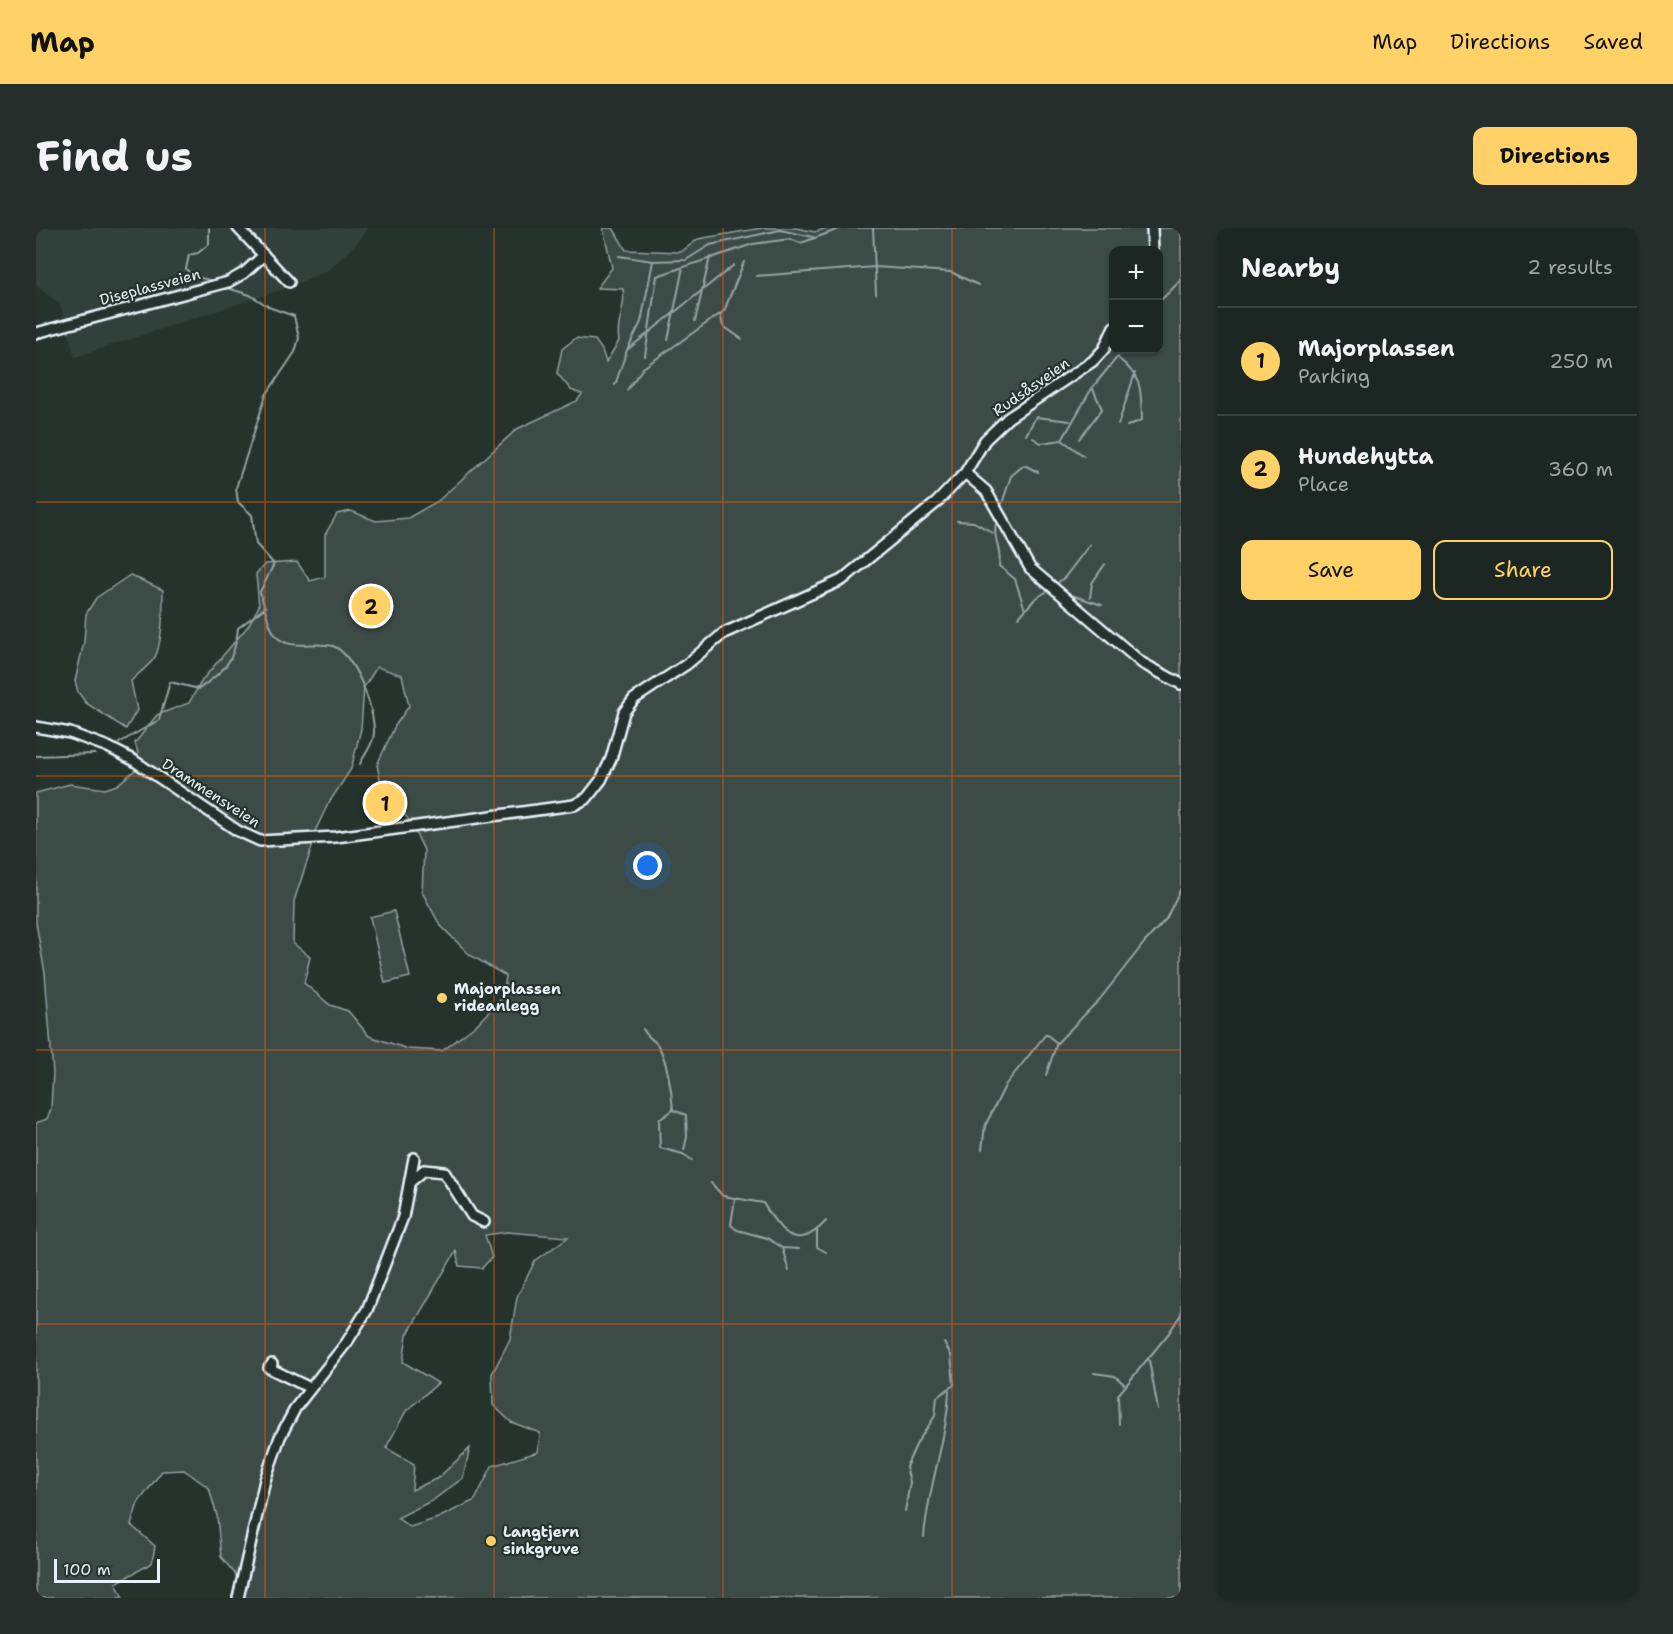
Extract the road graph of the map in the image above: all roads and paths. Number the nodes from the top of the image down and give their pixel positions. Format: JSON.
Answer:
{"nodes":[{"id":1,"x":1152,"y":228,"type":"edge"},
{"id":2,"x":241,"y":229,"type":"edge"},
{"id":3,"x":1154,"y":246,"type":"edge"},
{"id":4,"x":264,"y":255,"type":"junction"},
{"id":5,"x":289,"y":282,"type":"dead end"},
{"id":6,"x":36,"y":333,"type":"edge"},
{"id":7,"x":1109,"y":337,"type":"edge"},
{"id":8,"x":965,"y":473,"type":"junction"},
{"id":9,"x":1181,"y":684,"type":"edge"},
{"id":10,"x":36,"y":727,"type":"edge"},
{"id":11,"x":415,"y":826,"type":"joint"},
{"id":12,"x":414,"y":1158,"type":"dead end"},
{"id":13,"x":410,"y":1182,"type":"junction"},
{"id":14,"x":484,"y":1222,"type":"dead end"},
{"id":15,"x":272,"y":1364,"type":"dead end"},
{"id":16,"x":310,"y":1388,"type":"junction"},
{"id":17,"x":238,"y":1598,"type":"edge"}],
"edges":[{"from":1,"to":3,"type":"street"},
{"from":2,"to":4,"type":"street"},
{"from":4,"to":5,"type":"street"},
{"from":4,"to":6,"type":"street","name":"Diseplassveien"},
{"from":7,"to":8,"type":"street","name":"Rudsåsveien"},
{"from":8,"to":9,"type":"street"},
{"from":8,"to":11,"type":"street","name":"Rudsåsveien"},
{"from":10,"to":11,"type":"street","name":"Drammensveien"},
{"from":12,"to":13,"type":"street"},
{"from":13,"to":14,"type":"street"},
{"from":13,"to":16,"type":"street"},
{"from":15,"to":16,"type":"street"},
{"from":16,"to":17,"type":"street"}]}
